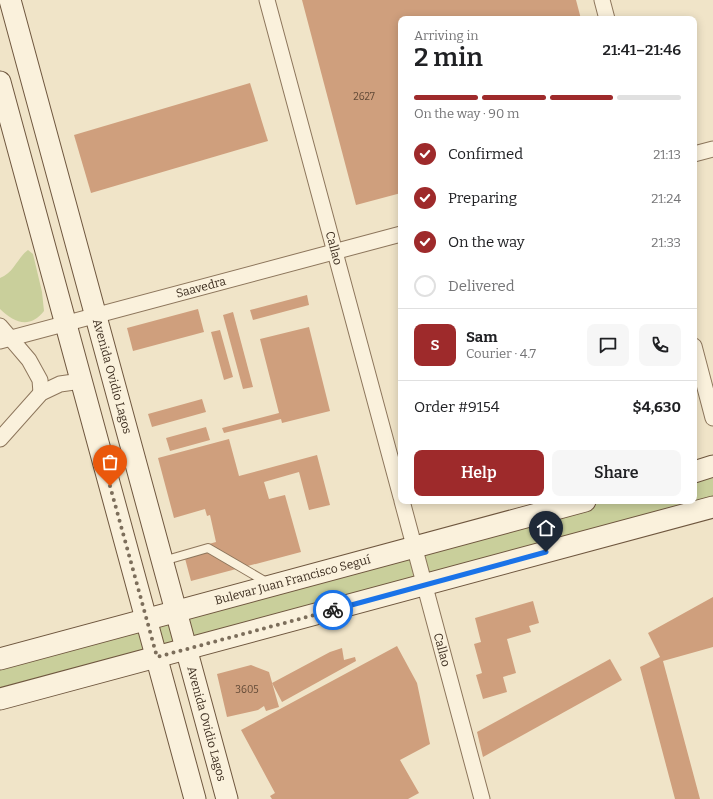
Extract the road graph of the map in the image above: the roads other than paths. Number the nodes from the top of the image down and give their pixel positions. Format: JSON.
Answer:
{"nodes":[{"id":1,"x":10,"y":0,"type":"edge"},
{"id":2,"x":267,"y":0,"type":"edge"},
{"id":3,"x":602,"y":0,"type":"edge"},
{"id":4,"x":606,"y":16,"type":"edge"},
{"id":5,"x":0,"y":82,"type":"edge"},
{"id":6,"x":713,"y":149,"type":"edge"},
{"id":7,"x":697,"y":153,"type":"edge"},
{"id":8,"x":398,"y":235,"type":"edge"},
{"id":9,"x":335,"y":251,"type":"junction"},
{"id":10,"x":94,"y":316,"type":"junction"},
{"id":11,"x":65,"y":323,"type":"junction"},
{"id":12,"x":0,"y":326,"type":"edge"},
{"id":13,"x":5,"y":340,"type":"edge"},
{"id":14,"x":697,"y":357,"type":"edge"},
{"id":15,"x":81,"y":381,"type":"junction"},
{"id":16,"x":41,"y":393,"type":"junction"},
{"id":17,"x":713,"y":418,"type":"edge"},
{"id":18,"x":0,"y":439,"type":"edge"},
{"id":19,"x":713,"y":466,"type":"edge"},
{"id":20,"x":697,"y":471,"type":"edge"},
{"id":21,"x":398,"y":486,"type":"edge"},
{"id":22,"x":403,"y":504,"type":"edge"},
{"id":23,"x":573,"y":504,"type":"edge"},
{"id":24,"x":713,"y":507,"type":"edge"},
{"id":25,"x":414,"y":547,"type":"junction"},
{"id":26,"x":162,"y":561,"type":"junction"},
{"id":27,"x":272,"y":585,"type":"junction"},
{"id":28,"x":425,"y":585,"type":"junction"},
{"id":29,"x":175,"y":611,"type":"junction"},
{"id":30,"x":146,"y":619,"type":"junction"},
{"id":31,"x":185,"y":649,"type":"junction"},
{"id":32,"x":157,"y":657,"type":"junction"},
{"id":33,"x":0,"y":659,"type":"edge"},
{"id":34,"x":0,"y":699,"type":"edge"},
{"id":35,"x":195,"y":799,"type":"edge"},
{"id":36,"x":227,"y":799,"type":"edge"},
{"id":37,"x":482,"y":799,"type":"edge"}],
"edges":[{"from":1,"to":10,"type":"main road","name":"Avenida Ovidio Lagos"},
{"from":2,"to":9,"type":"street","name":"Callao"},
{"from":3,"to":4,"type":"street"},
{"from":5,"to":11,"type":"main road"},
{"from":6,"to":7,"type":"street"},
{"from":8,"to":9,"type":"street","name":"Saavedra"},
{"from":9,"to":10,"type":"street","name":"Saavedra"},
{"from":9,"to":21,"type":"street","name":"Callao"},
{"from":10,"to":11,"type":"street","name":"Saavedra"},
{"from":10,"to":26,"type":"main road","name":"Avenida Ovidio Lagos"},
{"from":11,"to":13,"type":"street","name":"Saavedra"},
{"from":11,"to":15,"type":"main road"},
{"from":12,"to":13,"type":"street"},
{"from":13,"to":16,"type":"street"},
{"from":14,"to":17,"type":"street"},
{"from":15,"to":16,"type":"street"},
{"from":15,"to":30,"type":"main road"},
{"from":16,"to":18,"type":"street"},
{"from":19,"to":20,"type":"main road"},
{"from":22,"to":25,"type":"street","name":"Callao"},
{"from":23,"to":25,"type":"main road","name":"Bulevar Juan Francisco Seguí"},
{"from":24,"to":28,"type":"main road"},
{"from":25,"to":27,"type":"main road","name":"Bulevar Juan Francisco Seguí"},
{"from":25,"to":28,"type":"street","name":"Callao"},
{"from":26,"to":27,"type":"lane"},
{"from":26,"to":29,"type":"main road","name":"Avenida Ovidio Lagos"},
{"from":27,"to":29,"type":"main road","name":"Bulevar Juan Francisco Seguí"},
{"from":28,"to":31,"type":"main road"},
{"from":28,"to":37,"type":"street","name":"Callao"},
{"from":29,"to":30,"type":"main road","name":"Bulevar Juan Francisco Seguí"},
{"from":29,"to":31,"type":"main road","name":"Avenida Ovidio Lagos"},
{"from":30,"to":32,"type":"main road"},
{"from":30,"to":33,"type":"main road","name":"Bulevar Juan Francisco Seguí"},
{"from":31,"to":32,"type":"main road"},
{"from":31,"to":36,"type":"main road","name":"Avenida Ovidio Lagos"},
{"from":32,"to":34,"type":"main road"},
{"from":32,"to":35,"type":"main road"}]}
